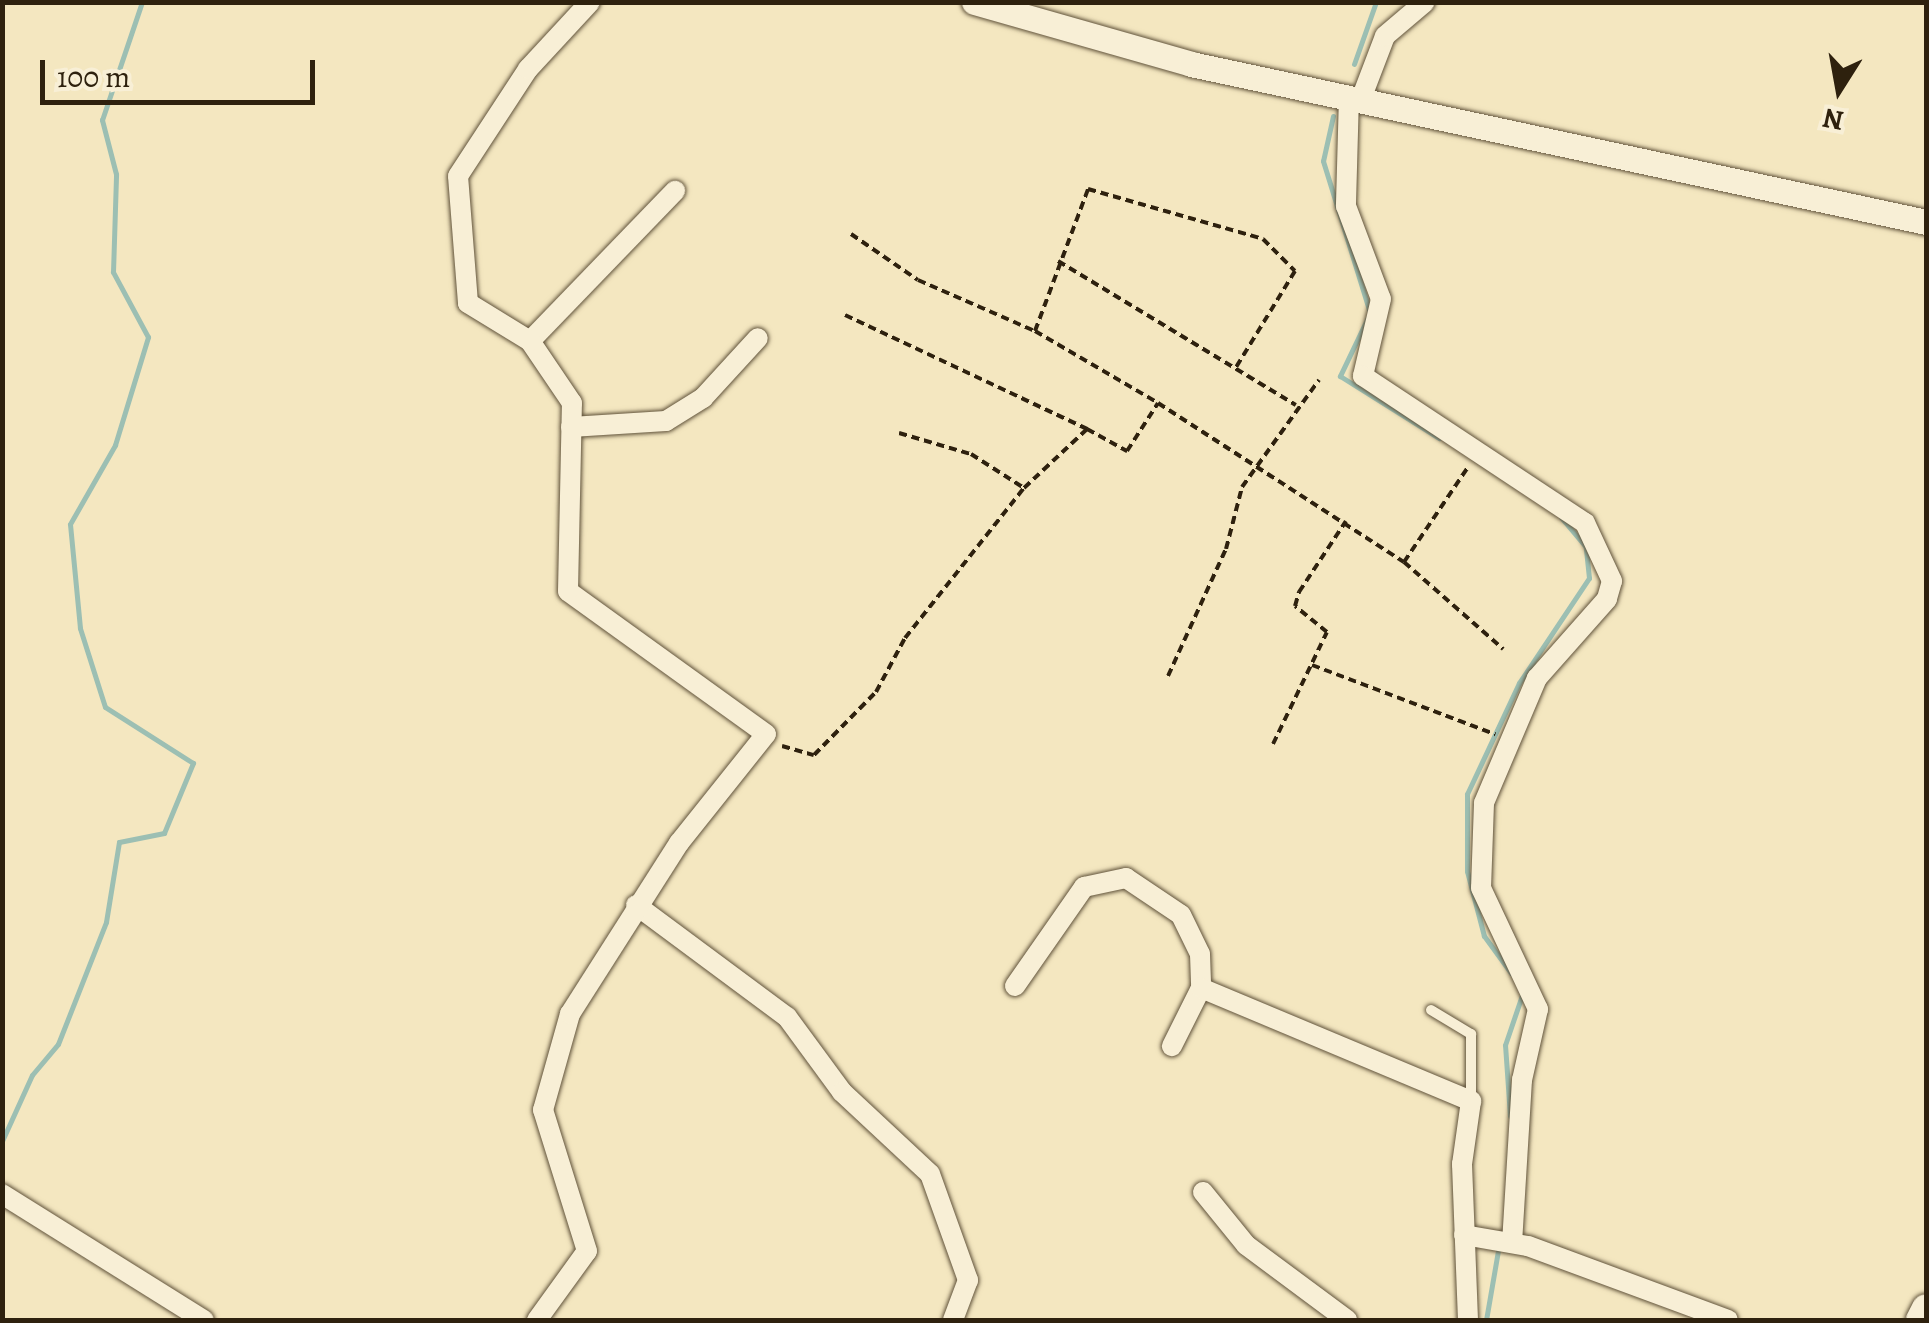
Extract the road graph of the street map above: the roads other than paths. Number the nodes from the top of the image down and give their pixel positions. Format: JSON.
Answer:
{"nodes":[{"id":1,"x":590,"y":2,"type":"edge"},
{"id":2,"x":974,"y":2,"type":"edge"},
{"id":3,"x":1425,"y":2,"type":"edge"},
{"id":4,"x":1355,"y":98,"type":"junction"},
{"id":5,"x":675,"y":190,"type":"dead end"},
{"id":6,"x":1926,"y":222,"type":"edge"},
{"id":7,"x":758,"y":338,"type":"dead end"},
{"id":8,"x":530,"y":340,"type":"junction"},
{"id":9,"x":571,"y":427,"type":"junction"},
{"id":10,"x":636,"y":905,"type":"junction"},
{"id":11,"x":1014,"y":986,"type":"dead end"},
{"id":12,"x":1200,"y":988,"type":"junction"},
{"id":13,"x":1431,"y":1010,"type":"dead end"},
{"id":14,"x":1172,"y":1046,"type":"dead end"},
{"id":15,"x":1471,"y":1101,"type":"junction"},
{"id":16,"x":1203,"y":1192,"type":"dead end"},
{"id":17,"x":2,"y":1194,"type":"edge"},
{"id":18,"x":1468,"y":1235,"type":"junction"},
{"id":19,"x":1508,"y":1243,"type":"junction"},
{"id":20,"x":1926,"y":1308,"type":"edge"},
{"id":21,"x":204,"y":1320,"type":"edge"},
{"id":22,"x":538,"y":1320,"type":"edge"},
{"id":23,"x":953,"y":1320,"type":"edge"},
{"id":24,"x":1347,"y":1320,"type":"edge"},
{"id":25,"x":1468,"y":1320,"type":"edge"},
{"id":26,"x":1728,"y":1320,"type":"edge"},
{"id":27,"x":1920,"y":1320,"type":"edge"}],
"edges":[{"from":1,"to":8,"type":"street"},
{"from":2,"to":4,"type":"street"},
{"from":3,"to":4,"type":"street"},
{"from":4,"to":6,"type":"street"},
{"from":4,"to":19,"type":"street"},
{"from":5,"to":8,"type":"street"},
{"from":7,"to":9,"type":"street"},
{"from":8,"to":9,"type":"street"},
{"from":9,"to":10,"type":"street"},
{"from":10,"to":22,"type":"street"},
{"from":10,"to":23,"type":"street"},
{"from":11,"to":12,"type":"street"},
{"from":12,"to":14,"type":"street"},
{"from":12,"to":15,"type":"street"},
{"from":13,"to":15,"type":"lane"},
{"from":15,"to":18,"type":"street"},
{"from":16,"to":24,"type":"street"},
{"from":17,"to":21,"type":"street"},
{"from":18,"to":19,"type":"street"},
{"from":18,"to":25,"type":"street"},
{"from":19,"to":26,"type":"street"},
{"from":20,"to":27,"type":"main road"}]}
